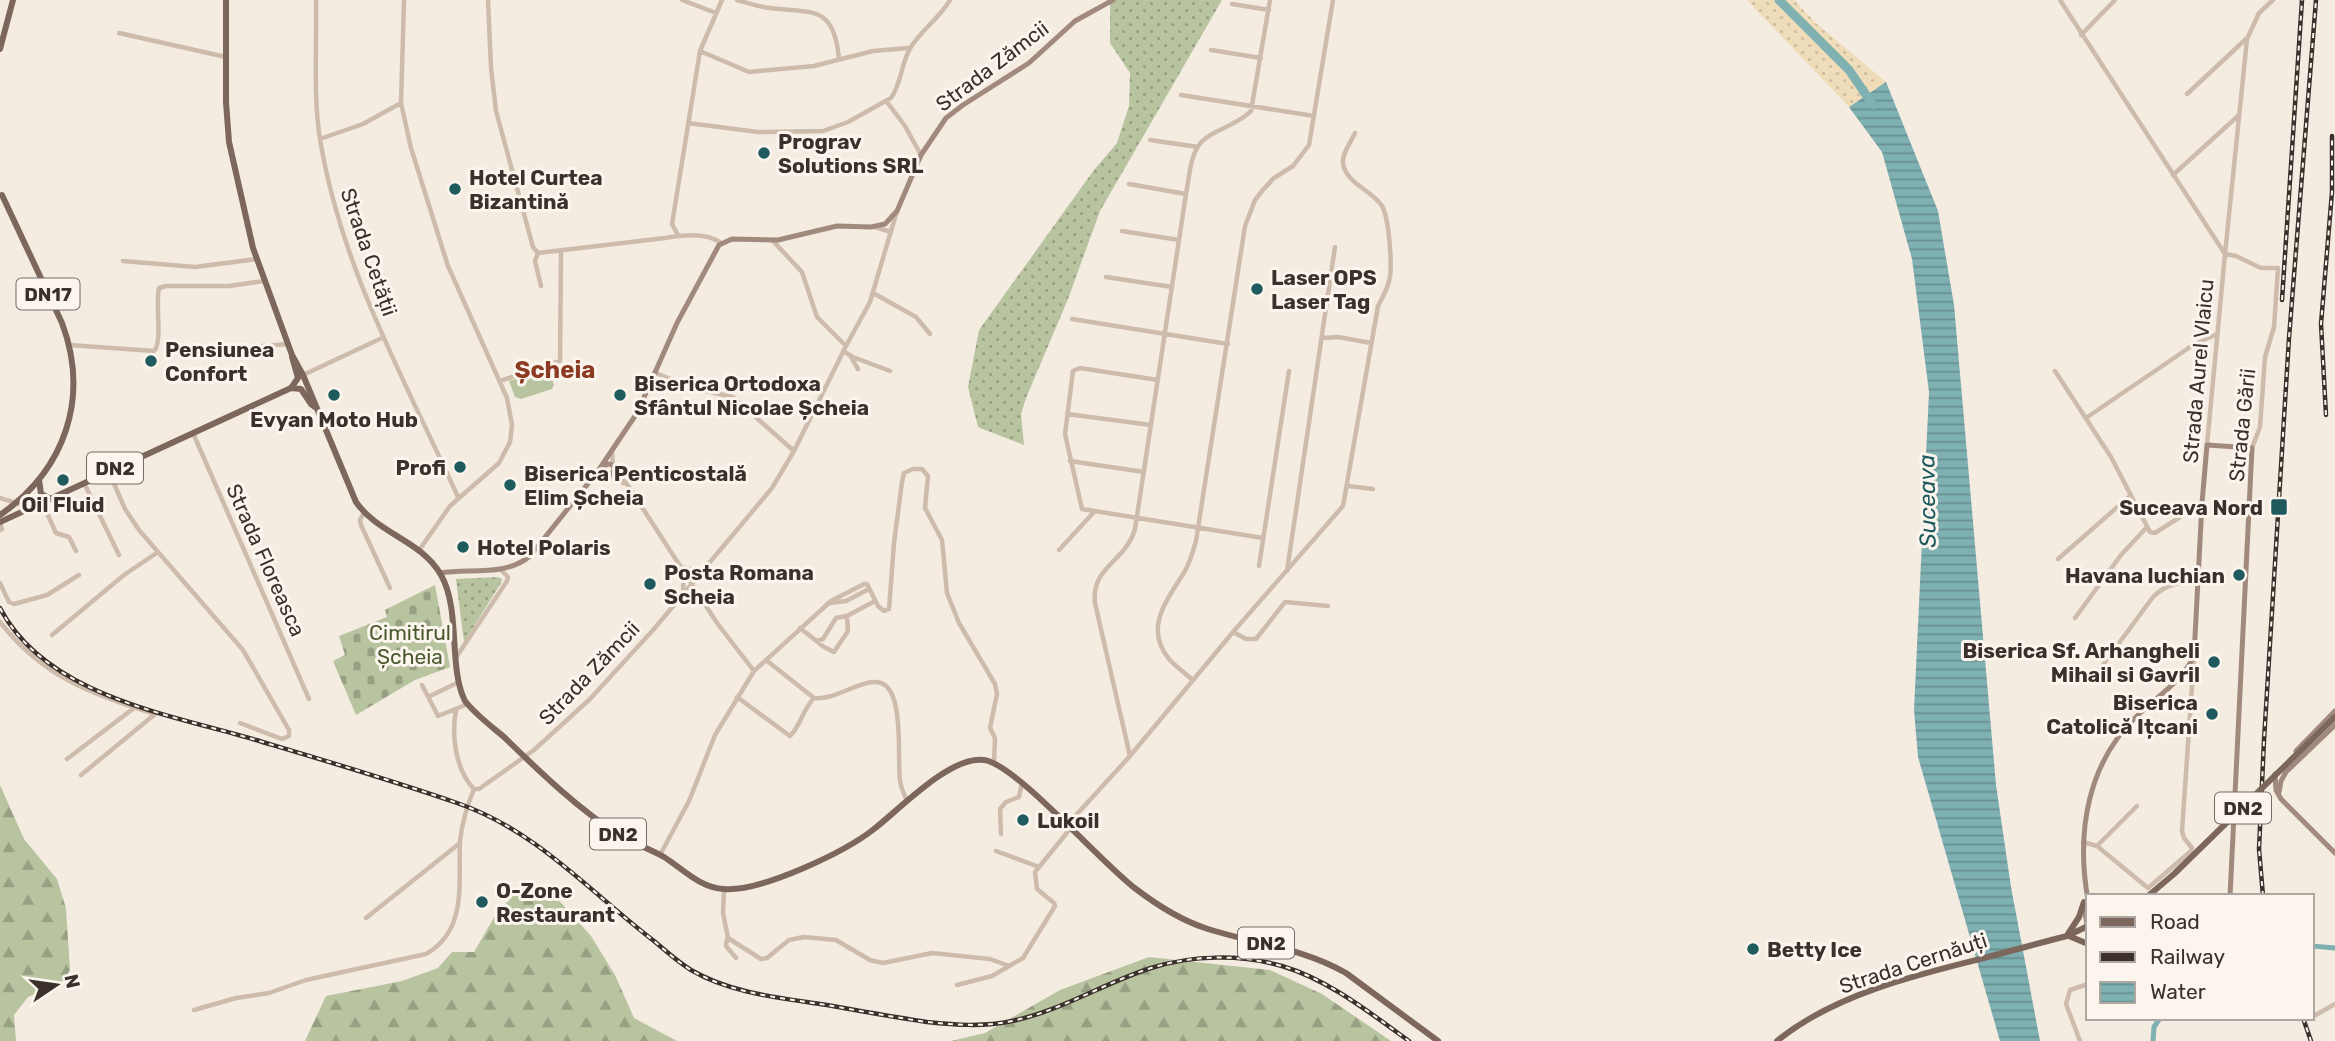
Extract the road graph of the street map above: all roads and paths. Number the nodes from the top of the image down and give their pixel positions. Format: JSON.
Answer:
{"nodes":[{"id":1,"x":13,"y":0,"type":"edge"},
{"id":2,"x":226,"y":0,"type":"edge"},
{"id":3,"x":316,"y":0,"type":"edge"},
{"id":4,"x":404,"y":0,"type":"edge"},
{"id":5,"x":488,"y":0,"type":"edge"},
{"id":6,"x":681,"y":0,"type":"edge"},
{"id":7,"x":722,"y":0,"type":"edge"},
{"id":8,"x":737,"y":0,"type":"edge"},
{"id":9,"x":950,"y":0,"type":"edge"},
{"id":10,"x":1270,"y":0,"type":"edge"},
{"id":11,"x":1333,"y":0,"type":"edge"},
{"id":12,"x":2060,"y":0,"type":"edge"},
{"id":13,"x":2115,"y":0,"type":"edge"},
{"id":14,"x":2273,"y":0,"type":"edge"},
{"id":15,"x":1109,"y":1,"type":"edge"},
{"id":16,"x":1232,"y":4,"type":"dead end"},
{"id":17,"x":1269,"y":10,"type":"junction"},
{"id":18,"x":716,"y":13,"type":"junction"},
{"id":19,"x":119,"y":33,"type":"dead end"},
{"id":20,"x":2081,"y":35,"type":"junction"},
{"id":21,"x":2247,"y":39,"type":"junction"},
{"id":22,"x":909,"y":48,"type":"junction"},
{"id":23,"x":0,"y":49,"type":"edge"},
{"id":24,"x":1211,"y":50,"type":"dead end"},
{"id":25,"x":699,"y":51,"type":"junction"},
{"id":26,"x":226,"y":57,"type":"junction"},
{"id":27,"x":1261,"y":58,"type":"junction"},
{"id":28,"x":839,"y":59,"type":"junction"},
{"id":29,"x":2187,"y":94,"type":"dead end"},
{"id":30,"x":1181,"y":95,"type":"dead end"},
{"id":31,"x":887,"y":102,"type":"junction"},
{"id":32,"x":401,"y":103,"type":"junction"},
{"id":33,"x":1253,"y":106,"type":"junction"},
{"id":34,"x":2239,"y":115,"type":"junction"},
{"id":35,"x":1314,"y":116,"type":"junction"},
{"id":36,"x":688,"y":123,"type":"junction"},
{"id":37,"x":1355,"y":133,"type":"dead end"},
{"id":38,"x":320,"y":139,"type":"junction"},
{"id":39,"x":1150,"y":139,"type":"dead end"},
{"id":40,"x":1198,"y":147,"type":"junction"},
{"id":41,"x":922,"y":155,"type":"junction"},
{"id":42,"x":2173,"y":175,"type":"junction"},
{"id":43,"x":1129,"y":184,"type":"dead end"},
{"id":44,"x":1,"y":193,"type":"edge"},
{"id":45,"x":1186,"y":194,"type":"junction"},
{"id":46,"x":897,"y":211,"type":"junction"},
{"id":47,"x":874,"y":226,"type":"junction"},
{"id":48,"x":1122,"y":231,"type":"dead end"},
{"id":49,"x":891,"y":232,"type":"junction"},
{"id":50,"x":678,"y":235,"type":"junction"},
{"id":51,"x":1179,"y":240,"type":"junction"},
{"id":52,"x":773,"y":241,"type":"junction"},
{"id":53,"x":721,"y":243,"type":"junction"},
{"id":54,"x":1335,"y":247,"type":"dead end"},
{"id":55,"x":561,"y":252,"type":"junction"},
{"id":56,"x":538,"y":253,"type":"junction"},
{"id":57,"x":2225,"y":254,"type":"junction"},
{"id":58,"x":257,"y":259,"type":"junction"},
{"id":59,"x":123,"y":261,"type":"dead end"},
{"id":60,"x":1106,"y":277,"type":"dead end"},
{"id":61,"x":264,"y":281,"type":"junction"},
{"id":62,"x":541,"y":286,"type":"dead end"},
{"id":63,"x":1172,"y":287,"type":"junction"},
{"id":64,"x":873,"y":293,"type":"junction"},
{"id":65,"x":1072,"y":319,"type":"dead end"},
{"id":66,"x":930,"y":334,"type":"dead end"},
{"id":67,"x":1166,"y":334,"type":"junction"},
{"id":68,"x":2217,"y":334,"type":"junction"},
{"id":69,"x":382,"y":338,"type":"junction"},
{"id":70,"x":1323,"y":338,"type":"junction"},
{"id":71,"x":1371,"y":343,"type":"junction"},
{"id":72,"x":288,"y":344,"type":"junction"},
{"id":73,"x":1228,"y":344,"type":"junction"},
{"id":74,"x":69,"y":345,"type":"junction"},
{"id":75,"x":844,"y":348,"type":"junction"},
{"id":76,"x":192,"y":352,"type":"dead end"},
{"id":77,"x":292,"y":355,"type":"junction"},
{"id":78,"x":851,"y":356,"type":"junction"},
{"id":79,"x":858,"y":369,"type":"dead end"},
{"id":80,"x":890,"y":371,"type":"dead end"},
{"id":81,"x":1289,"y":371,"type":"dead end"},
{"id":82,"x":2055,"y":371,"type":"dead end"},
{"id":83,"x":656,"y":373,"type":"junction"},
{"id":84,"x":303,"y":375,"type":"junction"},
{"id":85,"x":1158,"y":380,"type":"junction"},
{"id":86,"x":500,"y":381,"type":"junction"},
{"id":87,"x":291,"y":387,"type":"junction"},
{"id":88,"x":315,"y":407,"type":"junction"},
{"id":89,"x":1067,"y":414,"type":"junction"},
{"id":90,"x":2086,"y":418,"type":"junction"},
{"id":91,"x":1151,"y":425,"type":"junction"},
{"id":92,"x":192,"y":433,"type":"junction"},
{"id":93,"x":2207,"y":445,"type":"junction"},
{"id":94,"x":2252,"y":448,"type":"junction"},
{"id":95,"x":612,"y":451,"type":"junction"},
{"id":96,"x":794,"y":451,"type":"junction"},
{"id":97,"x":1070,"y":461,"type":"junction"},
{"id":98,"x":608,"y":469,"type":"junction"},
{"id":99,"x":108,"y":471,"type":"junction"},
{"id":100,"x":1144,"y":472,"type":"junction"},
{"id":101,"x":592,"y":477,"type":"junction"},
{"id":102,"x":39,"y":478,"type":"junction"},
{"id":103,"x":83,"y":482,"type":"junction"},
{"id":104,"x":1348,"y":486,"type":"junction"},
{"id":105,"x":1373,"y":489,"type":"dead end"},
{"id":106,"x":2130,"y":496,"type":"junction"},
{"id":107,"x":458,"y":497,"type":"junction"},
{"id":108,"x":0,"y":498,"type":"edge"},
{"id":109,"x":49,"y":498,"type":"junction"},
{"id":110,"x":40,"y":502,"type":"junction"},
{"id":111,"x":2202,"y":503,"type":"junction"},
{"id":112,"x":17,"y":504,"type":"junction"},
{"id":113,"x":364,"y":512,"type":"junction"},
{"id":114,"x":1095,"y":512,"type":"junction"},
{"id":115,"x":1137,"y":517,"type":"junction"},
{"id":116,"x":0,"y":520,"type":"edge"},
{"id":117,"x":1199,"y":527,"type":"junction"},
{"id":118,"x":2147,"y":527,"type":"junction"},
{"id":119,"x":0,"y":530,"type":"edge"},
{"id":120,"x":1263,"y":538,"type":"junction"},
{"id":121,"x":420,"y":549,"type":"junction"},
{"id":122,"x":1059,"y":550,"type":"dead end"},
{"id":123,"x":76,"y":551,"type":"dead end"},
{"id":124,"x":158,"y":552,"type":"junction"},
{"id":125,"x":119,"y":555,"type":"dead end"},
{"id":126,"x":2058,"y":559,"type":"dead end"},
{"id":127,"x":1259,"y":566,"type":"dead end"},
{"id":128,"x":500,"y":569,"type":"junction"},
{"id":129,"x":704,"y":569,"type":"junction"},
{"id":130,"x":682,"y":570,"type":"junction"},
{"id":131,"x":1287,"y":572,"type":"junction"},
{"id":132,"x":440,"y":573,"type":"junction"},
{"id":133,"x":79,"y":575,"type":"dead end"},
{"id":134,"x":2197,"y":581,"type":"junction"},
{"id":135,"x":0,"y":583,"type":"edge"},
{"id":136,"x":691,"y":584,"type":"junction"},
{"id":137,"x":390,"y":588,"type":"dead end"},
{"id":138,"x":681,"y":598,"type":"junction"},
{"id":139,"x":702,"y":600,"type":"junction"},
{"id":140,"x":875,"y":601,"type":"junction"},
{"id":141,"x":1328,"y":606,"type":"dead end"},
{"id":142,"x":847,"y":615,"type":"junction"},
{"id":143,"x":2076,"y":618,"type":"dead end"},
{"id":144,"x":0,"y":622,"type":"edge"},
{"id":145,"x":800,"y":628,"type":"junction"},
{"id":146,"x":1233,"y":632,"type":"junction"},
{"id":147,"x":52,"y":635,"type":"dead end"},
{"id":148,"x":816,"y":641,"type":"junction"},
{"id":149,"x":457,"y":656,"type":"junction"},
{"id":150,"x":2194,"y":656,"type":"junction"},
{"id":151,"x":766,"y":660,"type":"junction"},
{"id":152,"x":754,"y":671,"type":"junction"},
{"id":153,"x":1193,"y":680,"type":"junction"},
{"id":154,"x":2091,"y":681,"type":"dead end"},
{"id":155,"x":459,"y":682,"type":"junction"},
{"id":156,"x":422,"y":685,"type":"dead end"},
{"id":157,"x":428,"y":697,"type":"junction"},
{"id":158,"x":737,"y":697,"type":"junction"},
{"id":159,"x":814,"y":698,"type":"junction"},
{"id":160,"x":309,"y":699,"type":"dead end"},
{"id":161,"x":468,"y":704,"type":"junction"},
{"id":162,"x":134,"y":708,"type":"junction"},
{"id":163,"x":456,"y":710,"type":"junction"},
{"id":164,"x":2335,"y":711,"type":"edge"},
{"id":165,"x":2335,"y":717,"type":"edge"},
{"id":166,"x":240,"y":723,"type":"dead end"},
{"id":167,"x":2335,"y":725,"type":"edge"},
{"id":168,"x":1130,"y":756,"type":"junction"},
{"id":169,"x":525,"y":758,"type":"junction"},
{"id":170,"x":66,"y":759,"type":"dead end"},
{"id":171,"x":993,"y":762,"type":"junction"},
{"id":172,"x":80,"y":775,"type":"dead end"},
{"id":173,"x":1022,"y":782,"type":"junction"},
{"id":174,"x":474,"y":789,"type":"junction"},
{"id":175,"x":2281,"y":799,"type":"junction"},
{"id":176,"x":907,"y":801,"type":"junction"},
{"id":177,"x":2137,"y":806,"type":"dead end"},
{"id":178,"x":1068,"y":827,"type":"junction"},
{"id":179,"x":1001,"y":834,"type":"dead end"},
{"id":180,"x":460,"y":842,"type":"junction"},
{"id":181,"x":2083,"y":842,"type":"junction"},
{"id":182,"x":2097,"y":846,"type":"junction"},
{"id":183,"x":996,"y":852,"type":"dead end"},
{"id":184,"x":2335,"y":853,"type":"edge"},
{"id":185,"x":660,"y":855,"type":"junction"},
{"id":186,"x":1038,"y":867,"type":"junction"},
{"id":187,"x":724,"y":889,"type":"junction"},
{"id":188,"x":2150,"y":894,"type":"edge"},
{"id":189,"x":2230,"y":894,"type":"edge"},
{"id":190,"x":2086,"y":901,"type":"edge"},
{"id":191,"x":366,"y":918,"type":"dead end"},
{"id":192,"x":2086,"y":929,"type":"edge"},
{"id":193,"x":2067,"y":936,"type":"junction"},
{"id":194,"x":727,"y":938,"type":"junction"},
{"id":195,"x":2086,"y":943,"type":"edge"},
{"id":196,"x":736,"y":958,"type":"dead end"},
{"id":197,"x":1009,"y":966,"type":"junction"},
{"id":198,"x":957,"y":985,"type":"dead end"},
{"id":199,"x":2086,"y":985,"type":"edge"},
{"id":200,"x":2335,"y":1004,"type":"edge"},
{"id":201,"x":194,"y":1010,"type":"dead end"},
{"id":202,"x":2314,"y":1016,"type":"edge"},
{"id":203,"x":1438,"y":1041,"type":"edge"},
{"id":204,"x":1777,"y":1041,"type":"edge"},
{"id":205,"x":2080,"y":1041,"type":"edge"}],
"edges":[{"from":1,"to":23,"type":"main road"},
{"from":2,"to":26,"type":"main road"},
{"from":3,"to":38,"type":"street","name":"Strada Cetății"},
{"from":4,"to":32,"type":"street"},
{"from":5,"to":56,"type":"street"},
{"from":6,"to":18,"type":"street"},
{"from":7,"to":18,"type":"street"},
{"from":8,"to":28,"type":"street"},
{"from":9,"to":22,"type":"street"},
{"from":10,"to":17,"type":"street"},
{"from":11,"to":35,"type":"street"},
{"from":12,"to":20,"type":"street","name":"Strada Aurel Vlaicu"},
{"from":13,"to":20,"type":"street"},
{"from":14,"to":21,"type":"street"},
{"from":15,"to":41,"type":"main road","name":"Strada Zămcii"},
{"from":16,"to":17,"type":"street"},
{"from":17,"to":27,"type":"street"},
{"from":18,"to":25,"type":"street"},
{"from":19,"to":26,"type":"street"},
{"from":20,"to":42,"type":"street","name":"Strada Aurel Vlaicu"},
{"from":21,"to":29,"type":"street"},
{"from":21,"to":34,"type":"street"},
{"from":22,"to":28,"type":"street"},
{"from":22,"to":31,"type":"street"},
{"from":24,"to":27,"type":"street"},
{"from":25,"to":28,"type":"street"},
{"from":25,"to":36,"type":"street"},
{"from":26,"to":58,"type":"main road"},
{"from":27,"to":33,"type":"street"},
{"from":30,"to":33,"type":"street"},
{"from":31,"to":36,"type":"street"},
{"from":31,"to":41,"type":"street"},
{"from":32,"to":38,"type":"street"},
{"from":32,"to":86,"type":"street"},
{"from":33,"to":35,"type":"street"},
{"from":33,"to":40,"type":"street"},
{"from":34,"to":42,"type":"street"},
{"from":34,"to":57,"type":"street"},
{"from":35,"to":73,"type":"street"},
{"from":36,"to":50,"type":"street"},
{"from":37,"to":71,"type":"street"},
{"from":38,"to":69,"type":"street","name":"Strada Cetății"},
{"from":39,"to":40,"type":"street"},
{"from":40,"to":45,"type":"street"},
{"from":41,"to":46,"type":"main road","name":"Strada Zămcii"},
{"from":42,"to":57,"type":"street","name":"Strada Aurel Vlaicu"},
{"from":43,"to":45,"type":"street"},
{"from":44,"to":74,"type":"main road","number":"DN17"},
{"from":45,"to":51,"type":"street"},
{"from":46,"to":47,"type":"main road"},
{"from":46,"to":49,"type":"street","name":"Strada Zămcii"},
{"from":47,"to":49,"type":"street"},
{"from":47,"to":52,"type":"main road"},
{"from":48,"to":51,"type":"street"},
{"from":49,"to":64,"type":"street","name":"Strada Zămcii"},
{"from":50,"to":53,"type":"street"},
{"from":50,"to":55,"type":"street"},
{"from":51,"to":63,"type":"street"},
{"from":52,"to":53,"type":"main road"},
{"from":52,"to":75,"type":"street"},
{"from":53,"to":83,"type":"main road"},
{"from":54,"to":70,"type":"street"},
{"from":55,"to":56,"type":"street"},
{"from":55,"to":86,"type":"street"},
{"from":56,"to":62,"type":"street"},
{"from":57,"to":68,"type":"street","name":"Strada Aurel Vlaicu"},
{"from":57,"to":94,"type":"street","name":"Strada Gării"},
{"from":58,"to":59,"type":"street"},
{"from":58,"to":61,"type":"main road"},
{"from":60,"to":63,"type":"street"},
{"from":61,"to":72,"type":"main road"},
{"from":61,"to":74,"type":"street"},
{"from":63,"to":67,"type":"street"},
{"from":64,"to":66,"type":"street"},
{"from":64,"to":75,"type":"street","name":"Strada Zămcii"},
{"from":65,"to":67,"type":"street"},
{"from":67,"to":73,"type":"street"},
{"from":67,"to":85,"type":"street"},
{"from":68,"to":90,"type":"street"},
{"from":68,"to":93,"type":"street","name":"Strada Aurel Vlaicu"},
{"from":69,"to":84,"type":"street"},
{"from":69,"to":107,"type":"street","name":"Strada Cetății"},
{"from":70,"to":71,"type":"street"},
{"from":70,"to":131,"type":"street"},
{"from":71,"to":104,"type":"street"},
{"from":72,"to":76,"type":"street"},
{"from":72,"to":77,"type":"main road"},
{"from":73,"to":117,"type":"street"},
{"from":74,"to":102,"type":"main road","number":"DN17"},
{"from":75,"to":78,"type":"street"},
{"from":75,"to":96,"type":"street","name":"Strada Zămcii"},
{"from":77,"to":84,"type":"main road"},
{"from":77,"to":87,"type":"main road"},
{"from":78,"to":79,"type":"street"},
{"from":78,"to":80,"type":"street"},
{"from":81,"to":120,"type":"street"},
{"from":82,"to":90,"type":"street"},
{"from":83,"to":95,"type":"main road"},
{"from":83,"to":96,"type":"street"},
{"from":84,"to":88,"type":"main road"},
{"from":85,"to":89,"type":"street"},
{"from":85,"to":91,"type":"street"},
{"from":86,"to":107,"type":"street"},
{"from":87,"to":88,"type":"main road","number":"DN2"},
{"from":87,"to":92,"type":"main road","number":"DN2"},
{"from":88,"to":113,"type":"main road","number":"DN2"},
{"from":89,"to":91,"type":"street"},
{"from":89,"to":97,"type":"street"},
{"from":90,"to":106,"type":"street"},
{"from":91,"to":100,"type":"street"},
{"from":92,"to":99,"type":"main road","number":"DN2"},
{"from":92,"to":160,"type":"street","name":"Strada Floreasca"},
{"from":93,"to":94,"type":"main road"},
{"from":93,"to":111,"type":"main road","name":"Strada Aurel Vlaicu"},
{"from":94,"to":189,"type":"main road","name":"Strada Gării"},
{"from":95,"to":98,"type":"main road"},
{"from":95,"to":98,"type":"street"},
{"from":96,"to":129,"type":"street","name":"Strada Zămcii"},
{"from":97,"to":100,"type":"street"},
{"from":97,"to":114,"type":"street"},
{"from":98,"to":101,"type":"main road"},
{"from":98,"to":101,"type":"street"},
{"from":98,"to":130,"type":"street"},
{"from":99,"to":103,"type":"main road","number":"DN2"},
{"from":99,"to":124,"type":"street"},
{"from":100,"to":115,"type":"street"},
{"from":101,"to":128,"type":"main road"},
{"from":102,"to":109,"type":"main road"},
{"from":102,"to":112,"type":"main road","number":"DN17"},
{"from":103,"to":109,"type":"main road","number":"DN2"},
{"from":103,"to":125,"type":"street"},
{"from":104,"to":105,"type":"street"},
{"from":104,"to":131,"type":"street"},
{"from":106,"to":118,"type":"street"},
{"from":106,"to":126,"type":"street"},
{"from":107,"to":121,"type":"street"},
{"from":108,"to":112,"type":"street"},
{"from":109,"to":110,"type":"main road","number":"DN2"},
{"from":110,"to":112,"type":"street"},
{"from":110,"to":116,"type":"main road","number":"DN2"},
{"from":110,"to":123,"type":"street"},
{"from":111,"to":118,"type":"street"},
{"from":111,"to":134,"type":"main road","name":"Strada Aurel Vlaicu"},
{"from":112,"to":116,"type":"main road","number":"DN17"},
{"from":113,"to":121,"type":"main road","number":"DN2"},
{"from":113,"to":137,"type":"street"},
{"from":114,"to":115,"type":"street"},
{"from":114,"to":122,"type":"street"},
{"from":115,"to":117,"type":"street"},
{"from":115,"to":168,"type":"street"},
{"from":116,"to":119,"type":"street"},
{"from":117,"to":120,"type":"street"},
{"from":117,"to":153,"type":"street"},
{"from":118,"to":143,"type":"street"},
{"from":120,"to":127,"type":"street"},
{"from":121,"to":132,"type":"main road","number":"DN2"},
{"from":124,"to":147,"type":"street"},
{"from":124,"to":166,"type":"street"},
{"from":128,"to":132,"type":"main road"},
{"from":128,"to":149,"type":"street"},
{"from":129,"to":130,"type":"street"},
{"from":129,"to":136,"type":"street","name":"Strada Zămcii"},
{"from":130,"to":136,"type":"street"},
{"from":130,"to":138,"type":"street"},
{"from":131,"to":146,"type":"street"},
{"from":132,"to":149,"type":"main road","number":"DN2"},
{"from":133,"to":135,"type":"street"},
{"from":134,"to":150,"type":"main road","name":"Strada Aurel Vlaicu"},
{"from":134,"to":154,"type":"street"},
{"from":136,"to":138,"type":"street","name":"Strada Zămcii"},
{"from":136,"to":139,"type":"street"},
{"from":138,"to":139,"type":"street"},
{"from":138,"to":169,"type":"street","name":"Strada Zămcii"},
{"from":139,"to":152,"type":"street"},
{"from":140,"to":142,"type":"street"},
{"from":140,"to":145,"type":"street"},
{"from":140,"to":171,"type":"street"},
{"from":141,"to":146,"type":"street"},
{"from":142,"to":148,"type":"street"},
{"from":142,"to":148,"type":"street"},
{"from":144,"to":162,"type":"street"},
{"from":145,"to":148,"type":"street"},
{"from":145,"to":151,"type":"street"},
{"from":146,"to":153,"type":"street"},
{"from":149,"to":155,"type":"main road","number":"DN2"},
{"from":150,"to":181,"type":"main road"},
{"from":150,"to":182,"type":"street"},
{"from":151,"to":152,"type":"street"},
{"from":151,"to":159,"type":"street"},
{"from":152,"to":158,"type":"street"},
{"from":153,"to":168,"type":"street"},
{"from":155,"to":157,"type":"street"},
{"from":155,"to":161,"type":"main road","number":"DN2"},
{"from":156,"to":157,"type":"street"},
{"from":157,"to":163,"type":"street"},
{"from":158,"to":159,"type":"street"},
{"from":158,"to":185,"type":"street"},
{"from":159,"to":176,"type":"street"},
{"from":161,"to":163,"type":"street"},
{"from":161,"to":169,"type":"main road","number":"DN2"},
{"from":162,"to":170,"type":"street"},
{"from":162,"to":172,"type":"street"},
{"from":163,"to":174,"type":"street"},
{"from":164,"to":175,"type":"main road"},
{"from":165,"to":188,"type":"main road","number":"DN2","bridge":true},
{"from":167,"to":175,"type":"main road"},
{"from":168,"to":178,"type":"street"},
{"from":169,"to":174,"type":"street","name":"Strada Zămcii"},
{"from":169,"to":185,"type":"main road","number":"DN2"},
{"from":171,"to":173,"type":"main road","number":"DN2"},
{"from":171,"to":176,"type":"main road"},
{"from":173,"to":178,"type":"main road","number":"DN2"},
{"from":173,"to":179,"type":"street"},
{"from":174,"to":180,"type":"street"},
{"from":175,"to":184,"type":"main road"},
{"from":176,"to":187,"type":"main road"},
{"from":177,"to":182,"type":"street"},
{"from":178,"to":186,"type":"street"},
{"from":178,"to":203,"type":"main road","number":"DN2"},
{"from":180,"to":191,"type":"street"},
{"from":180,"to":201,"type":"street"},
{"from":181,"to":182,"type":"street"},
{"from":181,"to":190,"type":"main road"},
{"from":183,"to":186,"type":"street"},
{"from":185,"to":187,"type":"main road","number":"DN2"},
{"from":186,"to":197,"type":"street"},
{"from":187,"to":194,"type":"street"},
{"from":190,"to":193,"type":"main road"},
{"from":192,"to":193,"type":"main road","name":"Strada Cernăuți"},
{"from":193,"to":195,"type":"main road"},
{"from":193,"to":204,"type":"main road","name":"Strada Cernăuți"},
{"from":194,"to":196,"type":"street"},
{"from":194,"to":197,"type":"street"},
{"from":197,"to":198,"type":"street"},
{"from":199,"to":205,"type":"street"},
{"from":200,"to":202,"type":"street"}]}
